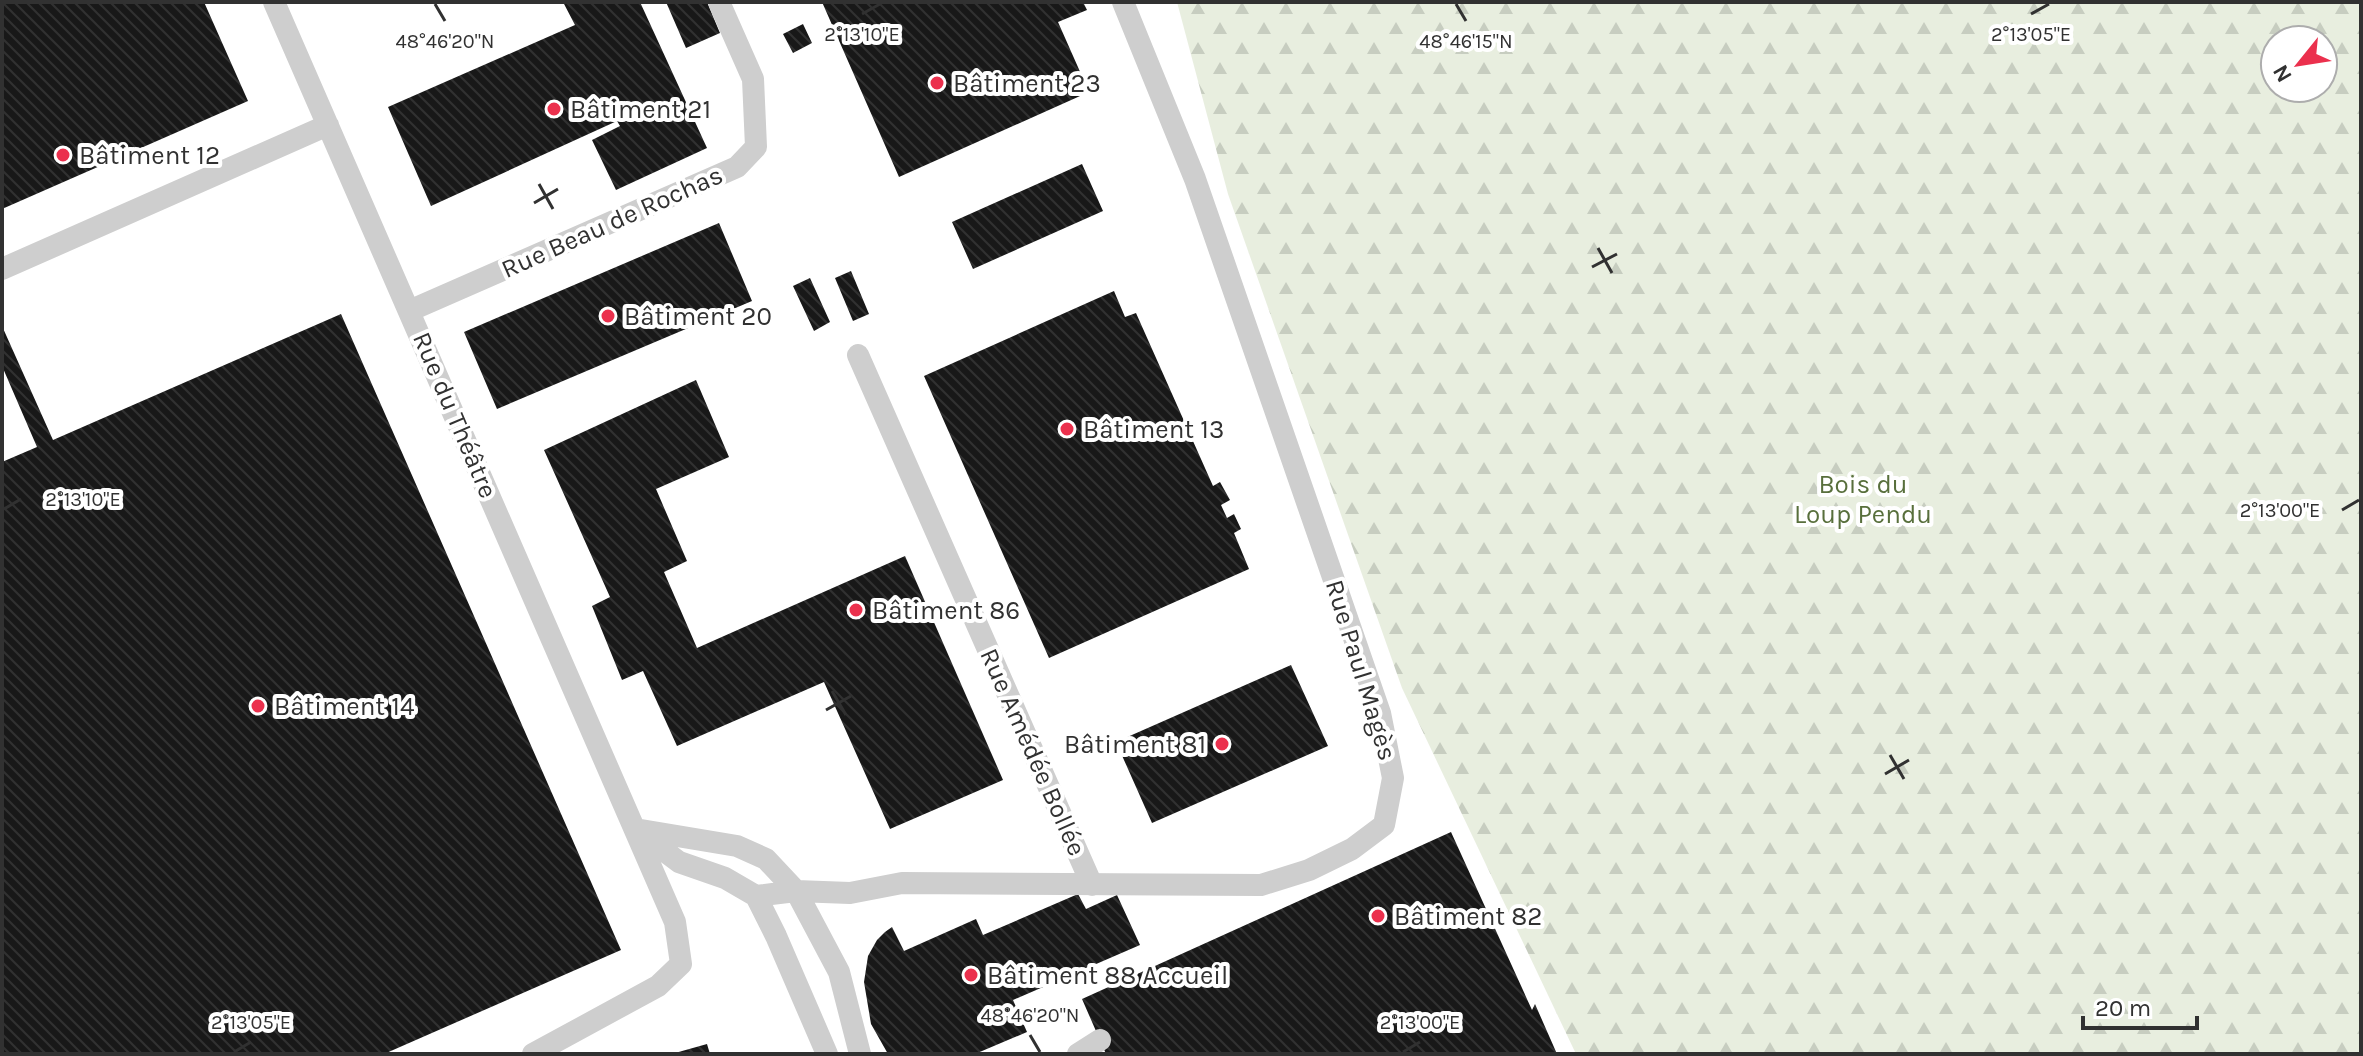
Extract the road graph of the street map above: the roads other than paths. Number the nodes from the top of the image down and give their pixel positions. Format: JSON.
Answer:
{"nodes":[{"id":1,"x":274,"y":2,"type":"edge"},
{"id":2,"x":719,"y":2,"type":"edge"},
{"id":3,"x":1123,"y":2,"type":"edge"},
{"id":4,"x":328,"y":125,"type":"junction"},
{"id":5,"x":2,"y":269,"type":"edge"},
{"id":6,"x":409,"y":311,"type":"junction"},
{"id":7,"x":858,"y":355,"type":"dead end"},
{"id":8,"x":635,"y":829,"type":"junction"},
{"id":9,"x":1092,"y":885,"type":"junction"},
{"id":10,"x":796,"y":891,"type":"junction"},
{"id":11,"x":756,"y":896,"type":"junction"},
{"id":12,"x":1103,"y":1048,"type":"edge"},
{"id":13,"x":533,"y":1054,"type":"edge"},
{"id":14,"x":827,"y":1054,"type":"edge"},
{"id":15,"x":860,"y":1054,"type":"edge"},
{"id":16,"x":1078,"y":1054,"type":"edge"}],
"edges":[{"from":1,"to":4,"type":"lane","name":"Rue du Théâtre"},
{"from":2,"to":6,"type":"lane","name":"Rue Beau de Rochas"},
{"from":3,"to":9,"type":"lane","name":"Rue Paul Magès"},
{"from":4,"to":5,"type":"lane"},
{"from":4,"to":6,"type":"lane","name":"Rue du Théâtre"},
{"from":6,"to":8,"type":"lane","name":"Rue du Théâtre"},
{"from":7,"to":9,"type":"lane","name":"Rue Amédée Bollée"},
{"from":8,"to":10,"type":"lane"},
{"from":8,"to":11,"type":"lane"},
{"from":8,"to":13,"type":"lane"},
{"from":9,"to":10,"type":"lane","name":"Rue Paul Magès"},
{"from":10,"to":11,"type":"lane","name":"Rue Paul Magès"},
{"from":10,"to":15,"type":"lane"},
{"from":11,"to":14,"type":"lane"},
{"from":12,"to":16,"type":"lane"}]}
